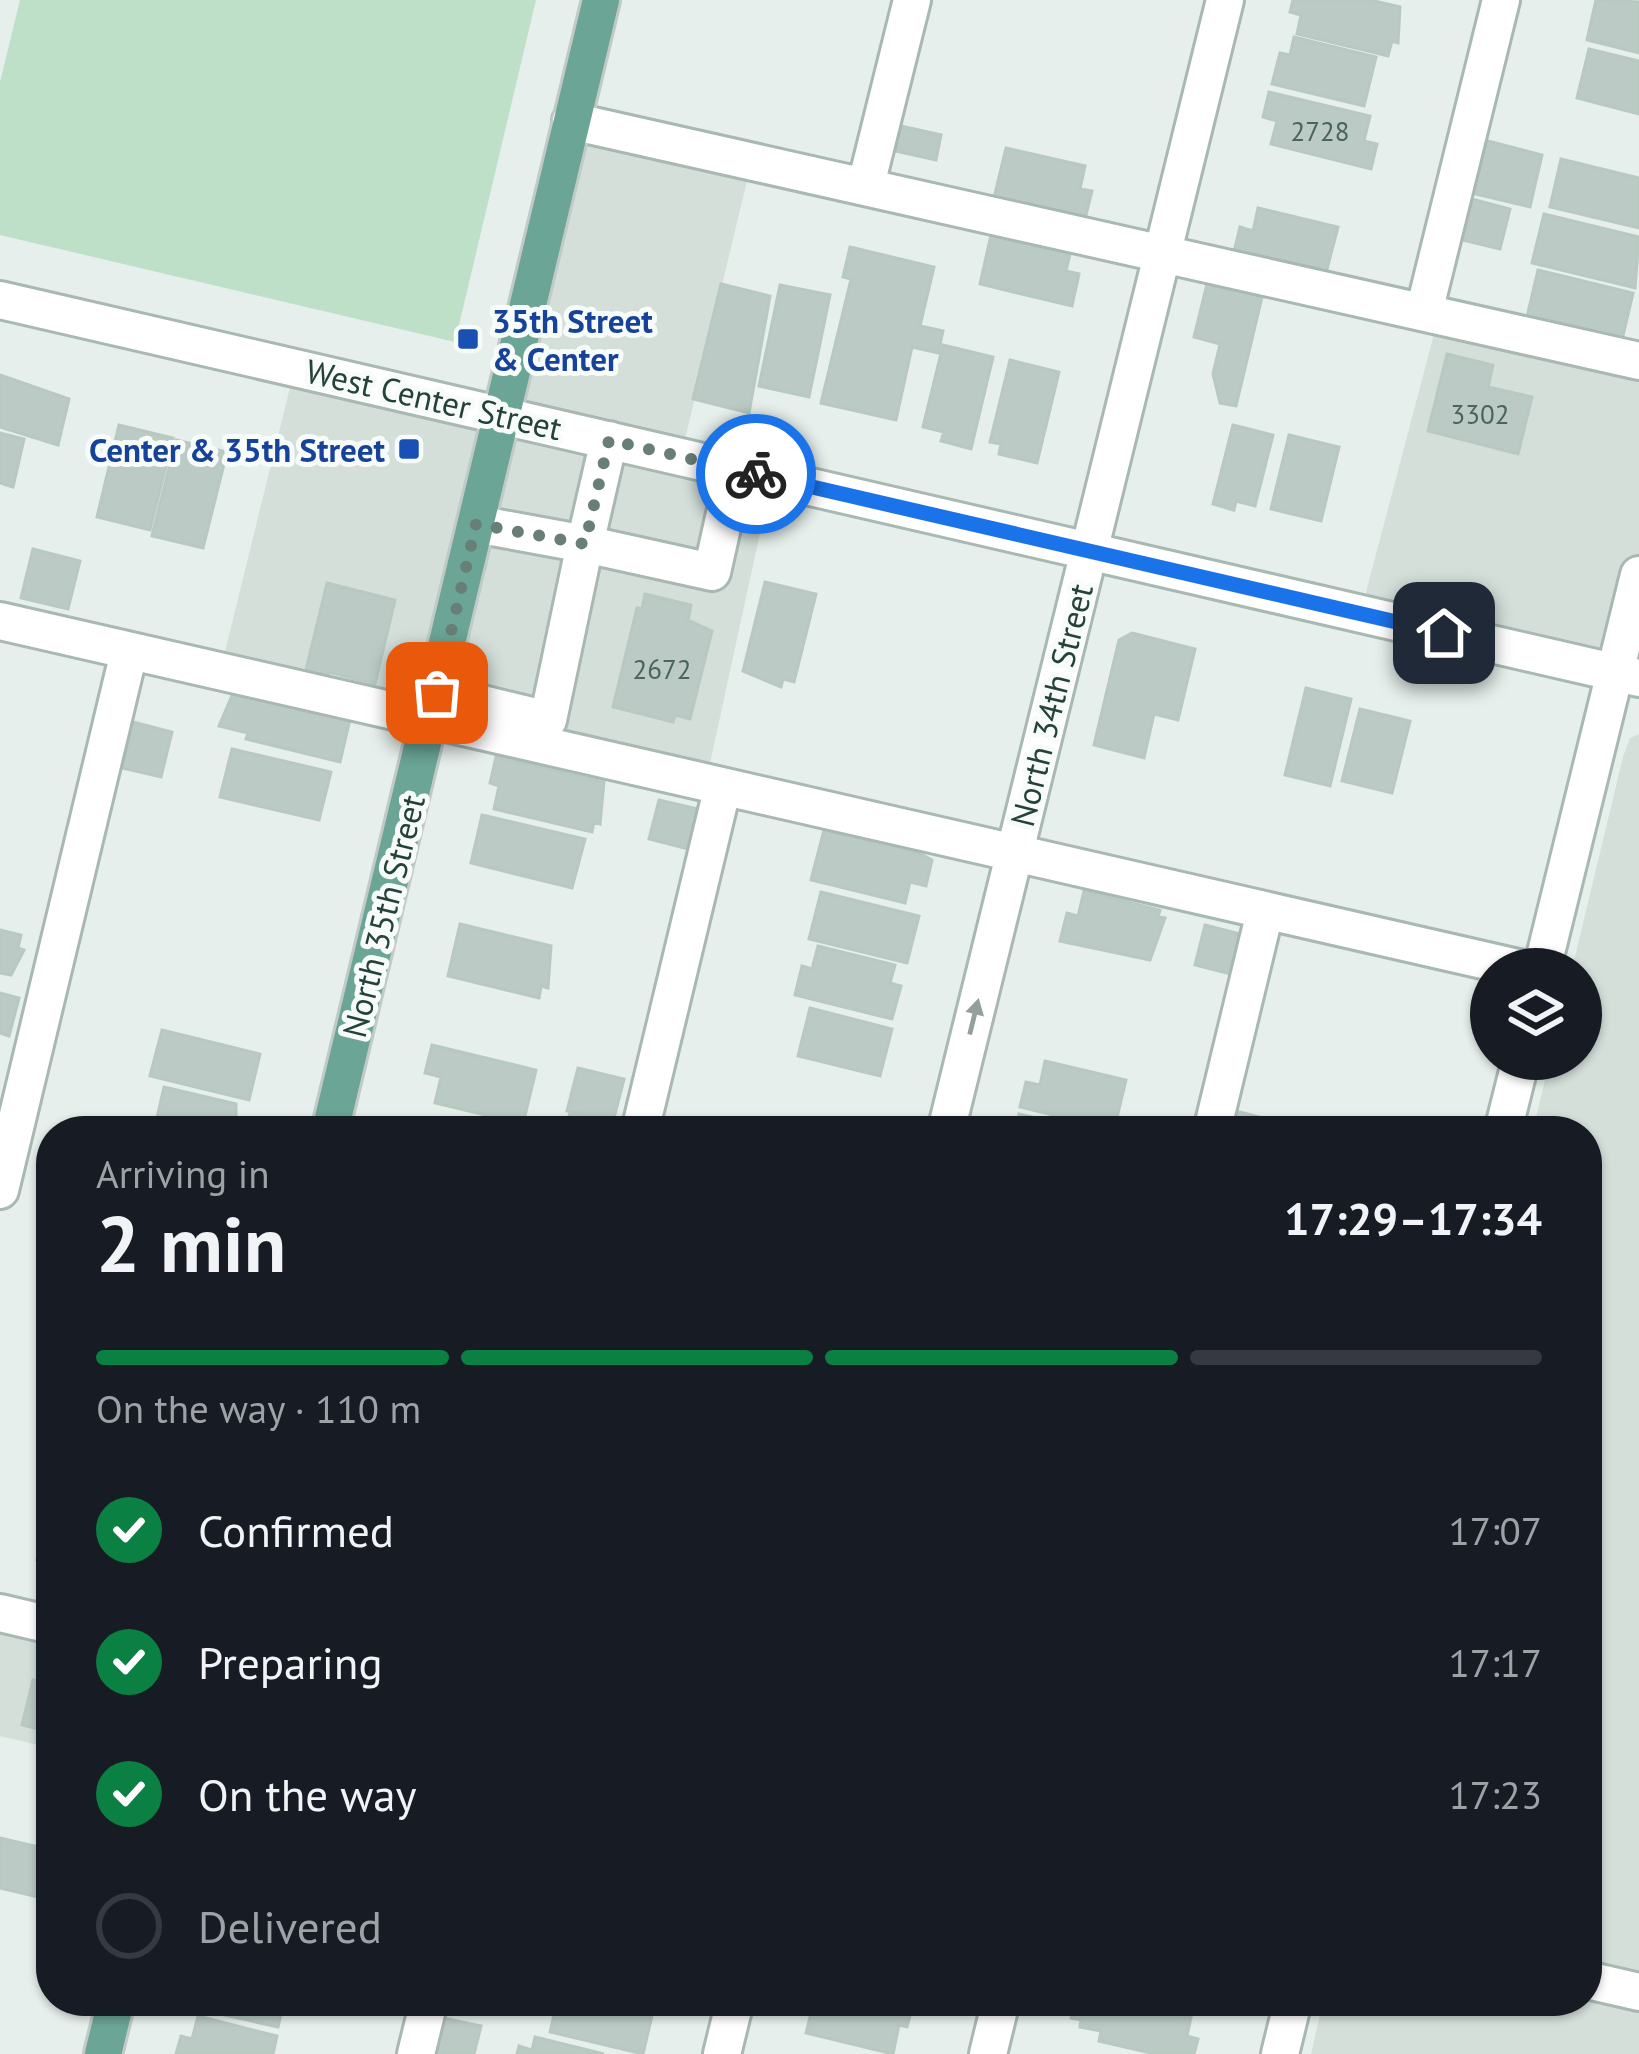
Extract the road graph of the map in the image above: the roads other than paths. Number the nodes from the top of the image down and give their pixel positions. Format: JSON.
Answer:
{"nodes":[{"id":1,"x":601,"y":0,"type":"edge"},
{"id":2,"x":912,"y":0,"type":"edge"},
{"id":3,"x":1225,"y":0,"type":"edge"},
{"id":4,"x":1501,"y":0,"type":"edge"},
{"id":5,"x":572,"y":121,"type":"junction"},
{"id":6,"x":866,"y":185,"type":"junction"},
{"id":7,"x":1163,"y":252,"type":"junction"},
{"id":8,"x":0,"y":300,"type":"edge"},
{"id":9,"x":1424,"y":312,"type":"junction"},
{"id":10,"x":1639,"y":362,"type":"edge"},
{"id":11,"x":500,"y":414,"type":"junction"},
{"id":12,"x":609,"y":440,"type":"junction"},
{"id":13,"x":735,"y":470,"type":"junction"},
{"id":14,"x":476,"y":524,"type":"junction"},
{"id":15,"x":585,"y":544,"type":"junction"},
{"id":16,"x":1090,"y":551,"type":"junction"},
{"id":17,"x":1639,"y":575,"type":"edge"},
{"id":18,"x":0,"y":621,"type":"edge"},
{"id":19,"x":130,"y":652,"type":"junction"},
{"id":20,"x":1627,"y":675,"type":"edge"},
{"id":21,"x":434,"y":708,"type":"junction"},
{"id":22,"x":722,"y":790,"type":"junction"},
{"id":23,"x":1013,"y":856,"type":"junction"},
{"id":24,"x":1265,"y":912,"type":"junction"},
{"id":25,"x":1548,"y":948,"type":"edge"},
{"id":26,"x":1470,"y":957,"type":"edge"},
{"id":27,"x":1516,"y":1080,"type":"edge"},
{"id":28,"x":333,"y":1116,"type":"edge"},
{"id":29,"x":644,"y":1116,"type":"edge"},
{"id":30,"x":950,"y":1116,"type":"edge"},
{"id":31,"x":1216,"y":1116,"type":"edge"},
{"id":32,"x":1507,"y":1116,"type":"edge"},
{"id":33,"x":0,"y":1190,"type":"edge"},
{"id":34,"x":0,"y":1613,"type":"edge"},
{"id":35,"x":36,"y":1621,"type":"edge"},
{"id":36,"x":1602,"y":1983,"type":"edge"},
{"id":37,"x":1639,"y":1992,"type":"edge"},
{"id":38,"x":112,"y":2016,"type":"edge"},
{"id":39,"x":425,"y":2016,"type":"edge"},
{"id":40,"x":731,"y":2016,"type":"edge"},
{"id":41,"x":997,"y":2016,"type":"edge"},
{"id":42,"x":1289,"y":2016,"type":"edge"},
{"id":43,"x":103,"y":2054,"type":"edge"},
{"id":44,"x":416,"y":2054,"type":"edge"},
{"id":45,"x":722,"y":2054,"type":"edge"},
{"id":46,"x":988,"y":2054,"type":"edge"},
{"id":47,"x":1280,"y":2054,"type":"edge"}],
"edges":[{"from":1,"to":5,"type":"main road","name":"North 35th Street"},
{"from":2,"to":6,"type":"street"},
{"from":3,"to":7,"type":"street","name":"North 34th Street"},
{"from":4,"to":9,"type":"street"},
{"from":5,"to":6,"type":"street"},
{"from":5,"to":11,"type":"main road","name":"North 35th Street"},
{"from":6,"to":7,"type":"street"},
{"from":7,"to":9,"type":"street"},
{"from":7,"to":16,"type":"street","name":"North 34th Street"},
{"from":8,"to":11,"type":"street","name":"West Center Street"},
{"from":9,"to":10,"type":"street"},
{"from":11,"to":12,"type":"street","name":"West Center Street"},
{"from":11,"to":14,"type":"main road","name":"North 35th Street"},
{"from":12,"to":13,"type":"street","name":"West Center Street"},
{"from":12,"to":15,"type":"street"},
{"from":13,"to":15,"type":"street"},
{"from":13,"to":16,"type":"street","name":"West Center Street"},
{"from":14,"to":15,"type":"street"},
{"from":14,"to":21,"type":"main road","name":"North 35th Street"},
{"from":15,"to":21,"type":"street"},
{"from":16,"to":20,"type":"street","name":"West Center Street"},
{"from":16,"to":23,"type":"street","name":"North 34th Street"},
{"from":17,"to":20,"type":"street"},
{"from":18,"to":19,"type":"street"},
{"from":19,"to":21,"type":"street"},
{"from":19,"to":33,"type":"street"},
{"from":20,"to":25,"type":"street"},
{"from":21,"to":22,"type":"street"},
{"from":21,"to":28,"type":"main road","name":"North 35th Street"},
{"from":22,"to":23,"type":"street"},
{"from":22,"to":29,"type":"street"},
{"from":23,"to":24,"type":"street"},
{"from":30,"to":23,"type":"street","name":"North 34th Street","one_way":true},
{"from":24,"to":26,"type":"street"},
{"from":24,"to":31,"type":"street"},
{"from":27,"to":32,"type":"street"},
{"from":34,"to":35,"type":"street"},
{"from":36,"to":37,"type":"street"},
{"from":38,"to":43,"type":"main road"},
{"from":39,"to":44,"type":"street"},
{"from":40,"to":45,"type":"street"},
{"from":41,"to":46,"type":"street"},
{"from":42,"to":47,"type":"street"}]}
